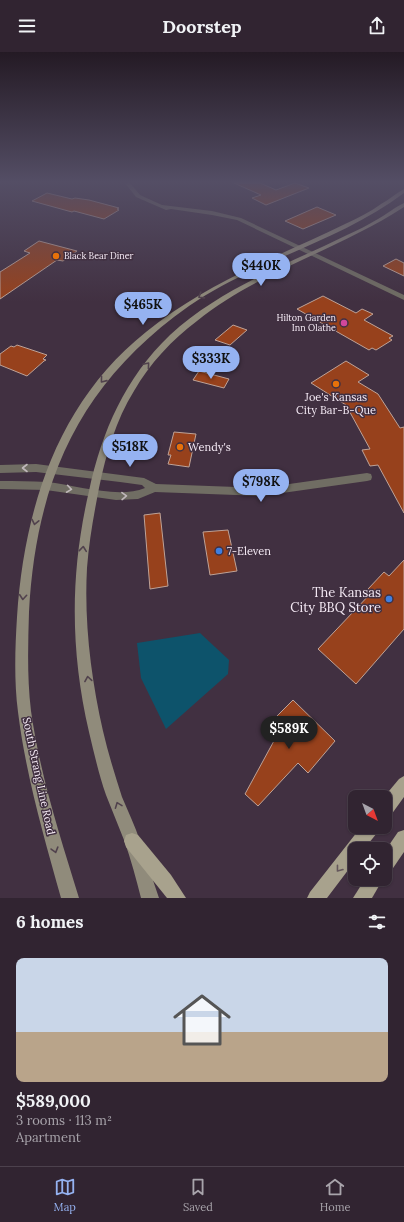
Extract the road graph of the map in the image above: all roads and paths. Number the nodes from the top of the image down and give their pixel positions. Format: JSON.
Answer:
{"nodes":[{"id":1,"x":237,"y":222,"type":"edge"},
{"id":2,"x":352,"y":222,"type":"edge"},
{"id":3,"x":375,"y":222,"type":"edge"},
{"id":4,"x":299,"y":248,"type":"junction"},
{"id":5,"x":311,"y":254,"type":"junction"},
{"id":6,"x":404,"y":298,"type":"edge"},
{"id":7,"x":0,"y":469,"type":"edge"},
{"id":8,"x":51,"y":470,"type":"junction"},
{"id":9,"x":96,"y":476,"type":"junction"},
{"id":10,"x":367,"y":477,"type":"dead end"},
{"id":11,"x":0,"y":485,"type":"edge"},
{"id":12,"x":46,"y":486,"type":"junction"},
{"id":13,"x":154,"y":488,"type":"junction"},
{"id":14,"x":93,"y":493,"type":"junction"},
{"id":15,"x":404,"y":784,"type":"edge"},
{"id":16,"x":392,"y":800,"type":"edge"},
{"id":17,"x":366,"y":834,"type":"edge"},
{"id":18,"x":404,"y":838,"type":"edge"},
{"id":19,"x":132,"y":841,"type":"junction"},
{"id":20,"x":392,"y":855,"type":"edge"},
{"id":21,"x":370,"y":886,"type":"edge"},
{"id":22,"x":70,"y":898,"type":"edge"},
{"id":23,"x":150,"y":898,"type":"edge"},
{"id":24,"x":177,"y":898,"type":"edge"},
{"id":25,"x":316,"y":898,"type":"edge"},
{"id":26,"x":362,"y":898,"type":"edge"}],
"edges":[{"from":1,"to":4,"type":"street"},
{"from":2,"to":4,"type":"main road","name":"South Strang Line Road"},
{"from":3,"to":5,"type":"main road"},
{"from":4,"to":5,"type":"street"},
{"from":4,"to":8,"type":"main road","name":"South Strang Line Road","one_way":true},
{"from":5,"to":6,"type":"street"},
{"from":9,"to":5,"type":"main road","one_way":true},
{"from":8,"to":7,"type":"street","one_way":true},
{"from":8,"to":9,"type":"street"},
{"from":8,"to":12,"type":"main road","name":"South Strang Line Road"},
{"from":9,"to":13,"type":"street"},
{"from":9,"to":14,"type":"main road"},
{"from":10,"to":13,"type":"street"},
{"from":11,"to":12,"type":"street"},
{"from":12,"to":14,"type":"street","one_way":true},
{"from":12,"to":22,"type":"main road","name":"South Strang Line Road","one_way":true},
{"from":14,"to":13,"type":"street","one_way":true},
{"from":19,"to":14,"type":"main road","one_way":true},
{"from":15,"to":16,"type":"main road"},
{"from":17,"to":25,"type":"main road","one_way":true},
{"from":18,"to":20,"type":"main road"},
{"from":19,"to":23,"type":"main road"},
{"from":19,"to":24,"type":"main road"},
{"from":21,"to":26,"type":"main road"}]}
